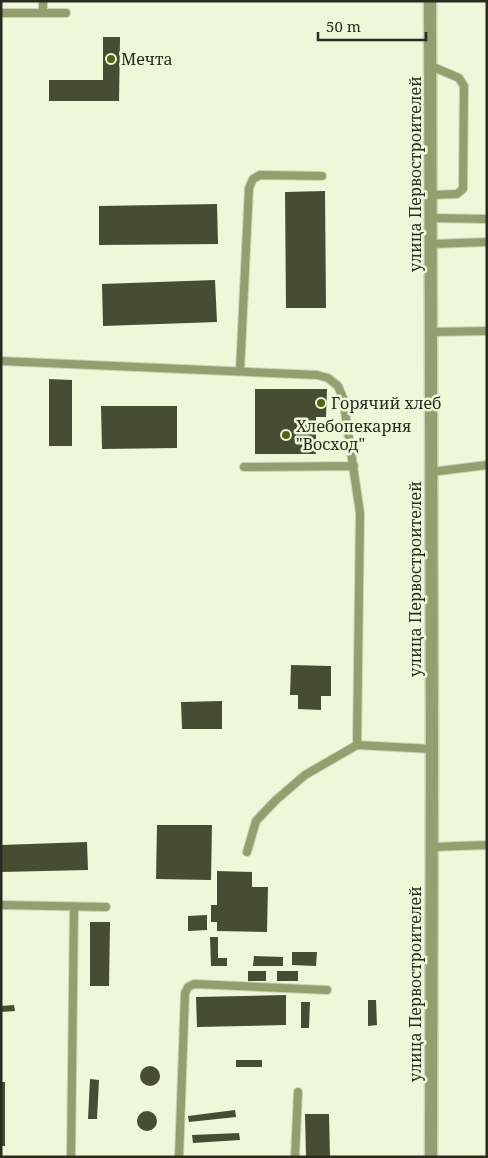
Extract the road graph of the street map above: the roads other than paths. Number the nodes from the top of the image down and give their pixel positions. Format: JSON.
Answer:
{"nodes":[{"id":1,"x":43,"y":1,"type":"edge"},
{"id":2,"x":430,"y":1,"type":"edge"},
{"id":3,"x":1,"y":13,"type":"edge"},
{"id":4,"x":43,"y":13,"type":"junction"},
{"id":5,"x":66,"y":13,"type":"dead end"},
{"id":6,"x":430,"y":66,"type":"junction"},
{"id":7,"x":322,"y":176,"type":"dead end"},
{"id":8,"x":431,"y":195,"type":"junction"},
{"id":9,"x":431,"y":218,"type":"junction"},
{"id":10,"x":487,"y":219,"type":"edge"},
{"id":11,"x":487,"y":242,"type":"edge"},
{"id":12,"x":431,"y":244,"type":"junction"},
{"id":13,"x":487,"y":331,"type":"edge"},
{"id":14,"x":431,"y":332,"type":"junction"},
{"id":15,"x":1,"y":362,"type":"edge"},
{"id":16,"x":240,"y":371,"type":"junction"},
{"id":17,"x":487,"y":465,"type":"edge"},
{"id":18,"x":354,"y":466,"type":"junction"},
{"id":19,"x":244,"y":467,"type":"dead end"},
{"id":20,"x":431,"y":472,"type":"junction"},
{"id":21,"x":357,"y":745,"type":"junction"},
{"id":22,"x":432,"y":749,"type":"junction"},
{"id":23,"x":487,"y":845,"type":"edge"},
{"id":24,"x":432,"y":847,"type":"junction"},
{"id":25,"x":247,"y":852,"type":"dead end"},
{"id":26,"x":1,"y":905,"type":"edge"},
{"id":27,"x":74,"y":907,"type":"junction"},
{"id":28,"x":106,"y":907,"type":"dead end"},
{"id":29,"x":327,"y":990,"type":"dead end"},
{"id":30,"x":298,"y":1092,"type":"dead end"},
{"id":31,"x":70,"y":1157,"type":"edge"},
{"id":32,"x":179,"y":1157,"type":"edge"},
{"id":33,"x":295,"y":1157,"type":"edge"},
{"id":34,"x":431,"y":1157,"type":"edge"}],
"edges":[{"from":1,"to":4,"type":"lane"},
{"from":2,"to":6,"type":"street","name":"улица Первостроителей"},
{"from":3,"to":4,"type":"lane"},
{"from":4,"to":5,"type":"lane"},
{"from":6,"to":8,"type":"street","name":"улица Первостроителей"},
{"from":6,"to":8,"type":"lane"},
{"from":7,"to":16,"type":"lane"},
{"from":8,"to":9,"type":"street","name":"улица Первостроителей"},
{"from":9,"to":10,"type":"lane"},
{"from":9,"to":12,"type":"street","name":"улица Первостроителей"},
{"from":11,"to":12,"type":"lane"},
{"from":12,"to":14,"type":"street","name":"улица Первостроителей"},
{"from":13,"to":14,"type":"lane"},
{"from":14,"to":20,"type":"street","name":"улица Первостроителей"},
{"from":15,"to":16,"type":"lane"},
{"from":16,"to":18,"type":"lane"},
{"from":17,"to":20,"type":"lane"},
{"from":18,"to":19,"type":"lane"},
{"from":18,"to":21,"type":"lane"},
{"from":20,"to":22,"type":"street","name":"улица Первостроителей"},
{"from":21,"to":22,"type":"lane"},
{"from":21,"to":25,"type":"lane"},
{"from":22,"to":24,"type":"street","name":"улица Первостроителей"},
{"from":23,"to":24,"type":"lane"},
{"from":24,"to":34,"type":"street","name":"улица Первостроителей"},
{"from":26,"to":27,"type":"lane"},
{"from":27,"to":28,"type":"lane"},
{"from":27,"to":31,"type":"lane"},
{"from":29,"to":32,"type":"lane"},
{"from":30,"to":33,"type":"lane"}]}
